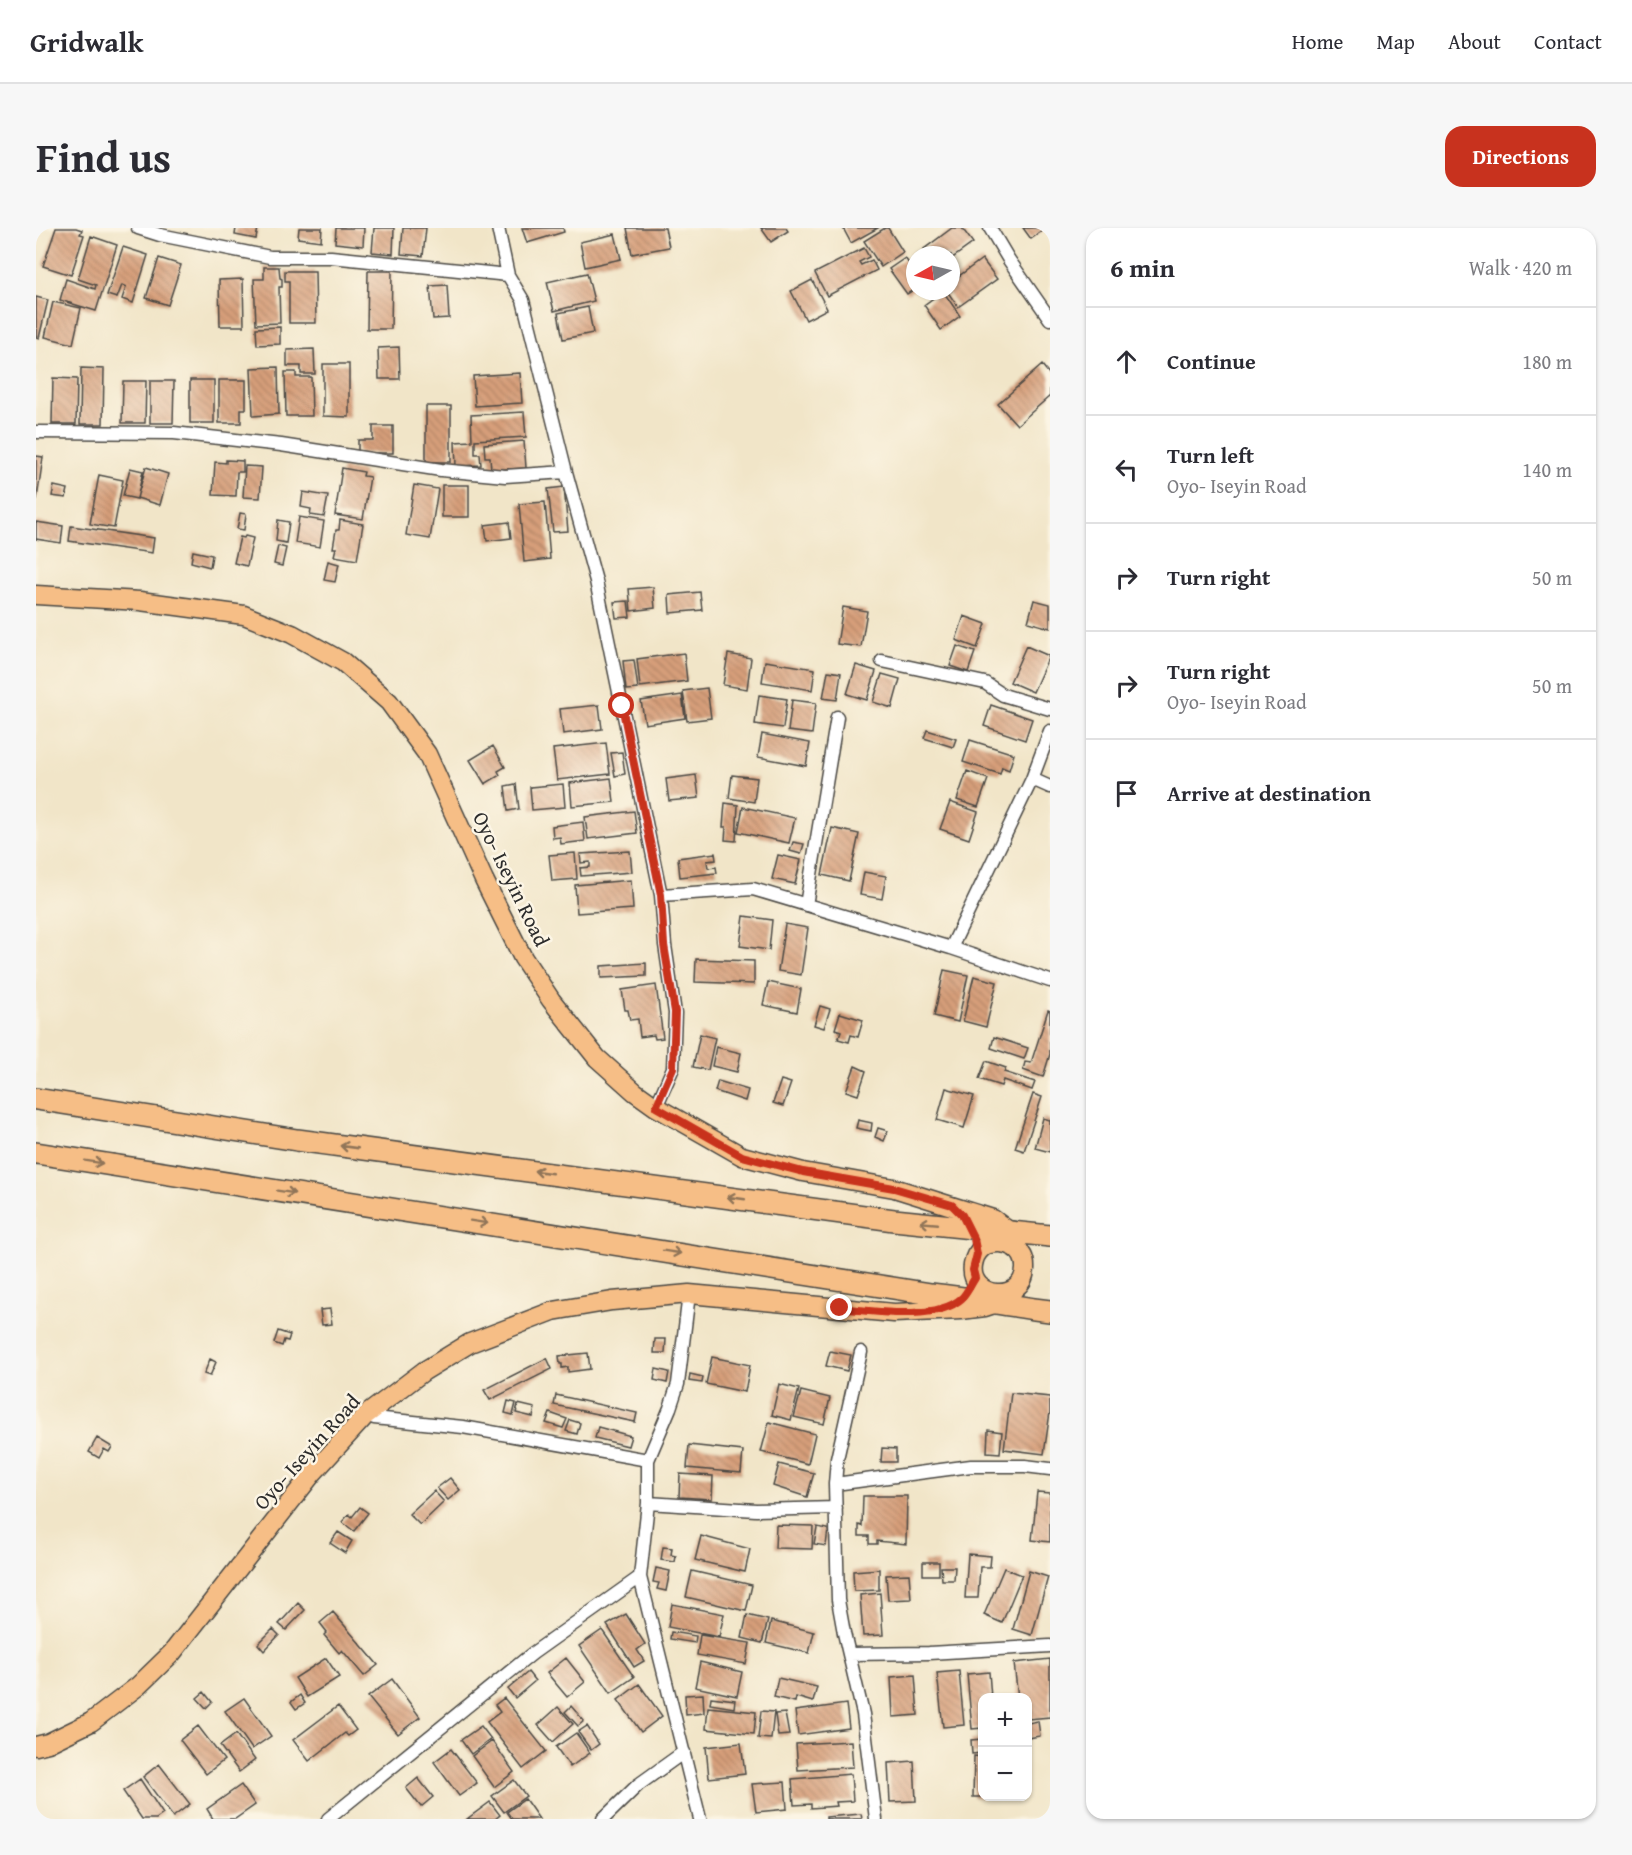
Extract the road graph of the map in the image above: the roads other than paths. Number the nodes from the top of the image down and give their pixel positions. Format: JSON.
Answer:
{"nodes":[{"id":1,"x":138,"y":228,"type":"edge"},
{"id":2,"x":498,"y":228,"type":"edge"},
{"id":3,"x":990,"y":228,"type":"edge"},
{"id":4,"x":508,"y":275,"type":"junction"},
{"id":5,"x":1050,"y":319,"type":"edge"},
{"id":6,"x":36,"y":432,"type":"edge"},
{"id":7,"x":566,"y":472,"type":"junction"},
{"id":8,"x":36,"y":595,"type":"edge"},
{"id":9,"x":882,"y":661,"type":"dead end"},
{"id":10,"x":1050,"y":710,"type":"edge"},
{"id":11,"x":837,"y":717,"type":"dead end"},
{"id":12,"x":1050,"y":731,"type":"edge"},
{"id":13,"x":1032,"y":778,"type":"junction"},
{"id":14,"x":1050,"y":787,"type":"edge"},
{"id":15,"x":661,"y":895,"type":"junction"},
{"id":16,"x":806,"y":905,"type":"junction"},
{"id":17,"x":951,"y":948,"type":"junction"},
{"id":18,"x":1050,"y":981,"type":"edge"},
{"id":19,"x":36,"y":1099,"type":"edge"},
{"id":20,"x":656,"y":1107,"type":"junction"},
{"id":21,"x":36,"y":1153,"type":"edge"},
{"id":22,"x":952,"y":1205,"type":"junction"},
{"id":23,"x":969,"y":1227,"type":"junction"},
{"id":24,"x":1010,"y":1232,"type":"junction"},
{"id":25,"x":1050,"y":1236,"type":"edge"},
{"id":26,"x":983,"y":1249,"type":"junction"},
{"id":27,"x":1020,"y":1252,"type":"junction"},
{"id":28,"x":985,"y":1291,"type":"junction"},
{"id":29,"x":689,"y":1294,"type":"junction"},
{"id":30,"x":963,"y":1297,"type":"junction"},
{"id":31,"x":1050,"y":1311,"type":"edge"},
{"id":32,"x":928,"y":1312,"type":"junction"},
{"id":33,"x":861,"y":1352,"type":"dead end"},
{"id":34,"x":374,"y":1418,"type":"dead end"},
{"id":35,"x":648,"y":1460,"type":"junction"},
{"id":36,"x":1050,"y":1469,"type":"edge"},
{"id":37,"x":835,"y":1484,"type":"junction"},
{"id":38,"x":648,"y":1503,"type":"junction"},
{"id":39,"x":837,"y":1508,"type":"junction"},
{"id":40,"x":640,"y":1577,"type":"junction"},
{"id":41,"x":1050,"y":1646,"type":"edge"},
{"id":42,"x":849,"y":1654,"type":"junction"},
{"id":43,"x":36,"y":1746,"type":"edge"},
{"id":44,"x":684,"y":1752,"type":"junction"},
{"id":45,"x":337,"y":1816,"type":"edge"},
{"id":46,"x":603,"y":1819,"type":"edge"},
{"id":47,"x":700,"y":1819,"type":"edge"},
{"id":48,"x":876,"y":1819,"type":"edge"}],
"edges":[{"from":1,"to":4,"type":"street"},
{"from":2,"to":4,"type":"street"},
{"from":3,"to":5,"type":"street"},
{"from":4,"to":7,"type":"street"},
{"from":6,"to":7,"type":"street"},
{"from":7,"to":15,"type":"street"},
{"from":8,"to":20,"type":"main road","name":"Oyo- Iseyin Road"},
{"from":9,"to":10,"type":"street"},
{"from":11,"to":16,"type":"street"},
{"from":12,"to":13,"type":"street"},
{"from":13,"to":14,"type":"street"},
{"from":13,"to":17,"type":"street"},
{"from":15,"to":16,"type":"street"},
{"from":15,"to":20,"type":"street"},
{"from":16,"to":17,"type":"street"},
{"from":17,"to":18,"type":"street"},
{"from":23,"to":19,"type":"highway","one_way":true},
{"from":20,"to":22,"type":"main road","name":"Oyo- Iseyin Road"},
{"from":21,"to":30,"type":"highway","one_way":true},
{"from":22,"to":23,"type":"main road"},
{"from":22,"to":24,"type":"main road","name":"Oyo- Iseyin Road"},
{"from":23,"to":24,"type":"highway"},
{"from":23,"to":26,"type":"main road"},
{"from":24,"to":25,"type":"highway"},
{"from":24,"to":26,"type":"main road"},
{"from":24,"to":27,"type":"main road"},
{"from":26,"to":27,"type":"main road"},
{"from":26,"to":28,"type":"main road"},
{"from":27,"to":28,"type":"main road"},
{"from":28,"to":30,"type":"highway"},
{"from":28,"to":30,"type":"main road"},
{"from":28,"to":31,"type":"highway"},
{"from":28,"to":32,"type":"main road","name":"Oyo- Iseyin Road"},
{"from":29,"to":32,"type":"main road","name":"Oyo- Iseyin Road"},
{"from":29,"to":35,"type":"street"},
{"from":29,"to":43,"type":"main road","name":"Oyo- Iseyin Road"},
{"from":30,"to":32,"type":"main road"},
{"from":33,"to":37,"type":"street"},
{"from":34,"to":35,"type":"street"},
{"from":35,"to":38,"type":"street"},
{"from":36,"to":37,"type":"street"},
{"from":37,"to":39,"type":"street"},
{"from":38,"to":39,"type":"street"},
{"from":38,"to":40,"type":"street"},
{"from":39,"to":42,"type":"street"},
{"from":40,"to":44,"type":"street"},
{"from":40,"to":45,"type":"street"},
{"from":41,"to":42,"type":"street"},
{"from":42,"to":48,"type":"street"},
{"from":44,"to":46,"type":"street"},
{"from":44,"to":47,"type":"street"}]}
